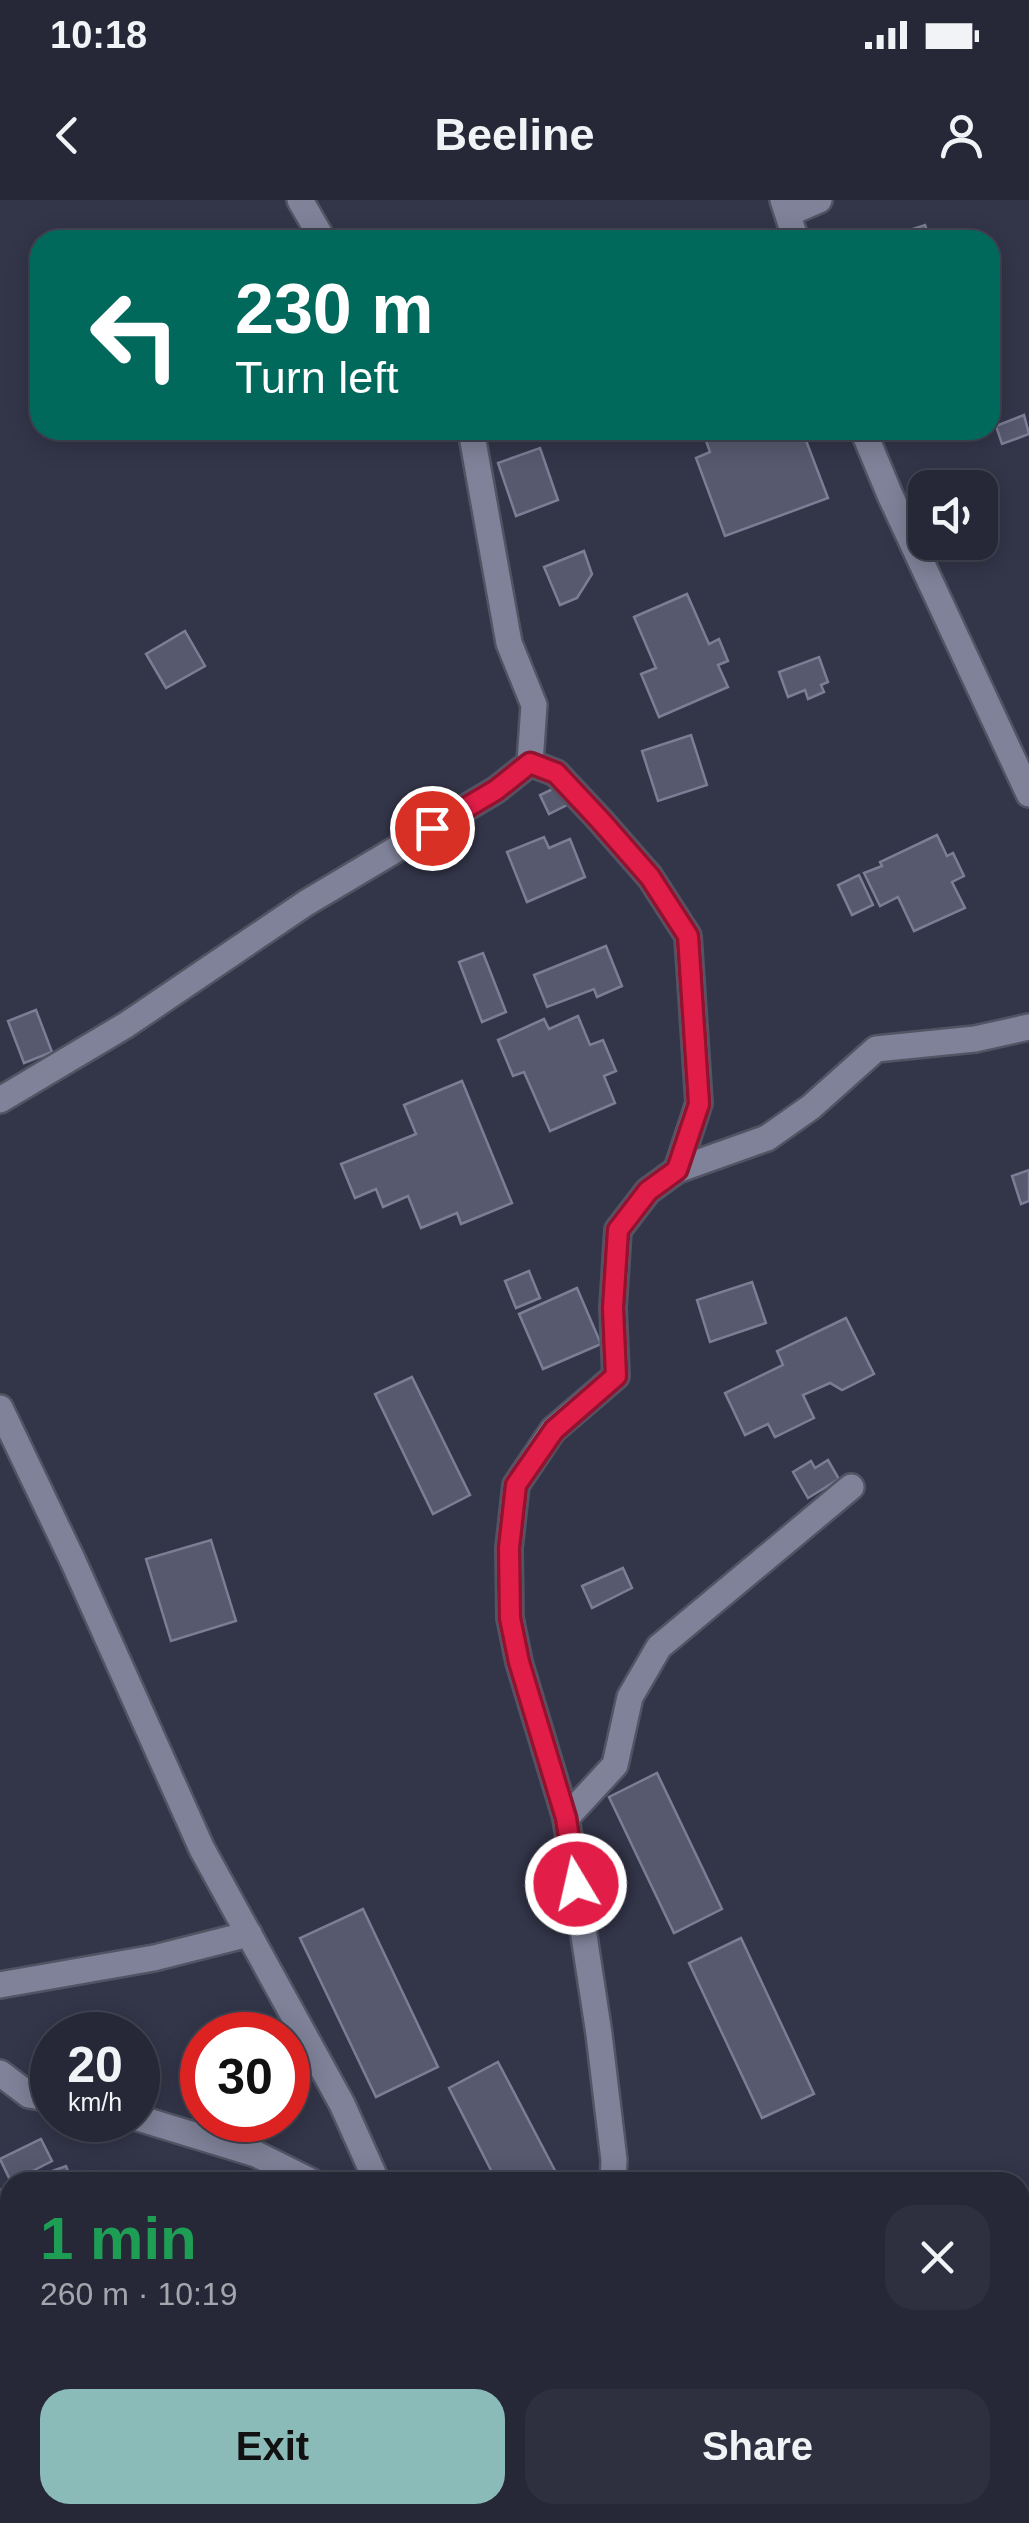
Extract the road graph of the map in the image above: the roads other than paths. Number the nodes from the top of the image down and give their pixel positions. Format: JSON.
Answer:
{"nodes":[{"id":1,"x":300,"y":200,"type":"edge"},
{"id":2,"x":819,"y":200,"type":"edge"},
{"id":3,"x":786,"y":206,"type":"edge"},
{"id":4,"x":317,"y":230,"type":"edge"},
{"id":5,"x":793,"y":230,"type":"edge"},
{"id":6,"x":472,"y":440,"type":"edge"},
{"id":7,"x":867,"y":440,"type":"edge"},
{"id":8,"x":530,"y":763,"type":"junction"},
{"id":9,"x":1029,"y":794,"type":"edge"},
{"id":10,"x":1029,"y":1027,"type":"edge"},
{"id":11,"x":0,"y":1100,"type":"edge"},
{"id":12,"x":677,"y":1170,"type":"junction"},
{"id":13,"x":0,"y":1408,"type":"edge"},
{"id":14,"x":850,"y":1487,"type":"dead end"},
{"id":15,"x":566,"y":1818,"type":"junction"},
{"id":16,"x":249,"y":1934,"type":"junction"},
{"id":17,"x":0,"y":1985,"type":"edge"},
{"id":18,"x":0,"y":2073,"type":"edge"},
{"id":19,"x":30,"y":2095,"type":"edge"},
{"id":20,"x":160,"y":2125,"type":"edge"},
{"id":21,"x":292,"y":2172,"type":"edge"},
{"id":22,"x":372,"y":2172,"type":"edge"},
{"id":23,"x":613,"y":2172,"type":"edge"}],
"edges":[{"from":1,"to":4,"type":"street"},
{"from":2,"to":3,"type":"street"},
{"from":3,"to":5,"type":"street"},
{"from":6,"to":8,"type":"street"},
{"from":7,"to":9,"type":"street"},
{"from":8,"to":11,"type":"street"},
{"from":8,"to":12,"type":"street"},
{"from":10,"to":12,"type":"street"},
{"from":12,"to":15,"type":"street"},
{"from":13,"to":16,"type":"street"},
{"from":14,"to":15,"type":"street"},
{"from":15,"to":23,"type":"street"},
{"from":16,"to":17,"type":"street"},
{"from":16,"to":22,"type":"street"},
{"from":18,"to":19,"type":"street"},
{"from":20,"to":21,"type":"street"}]}
